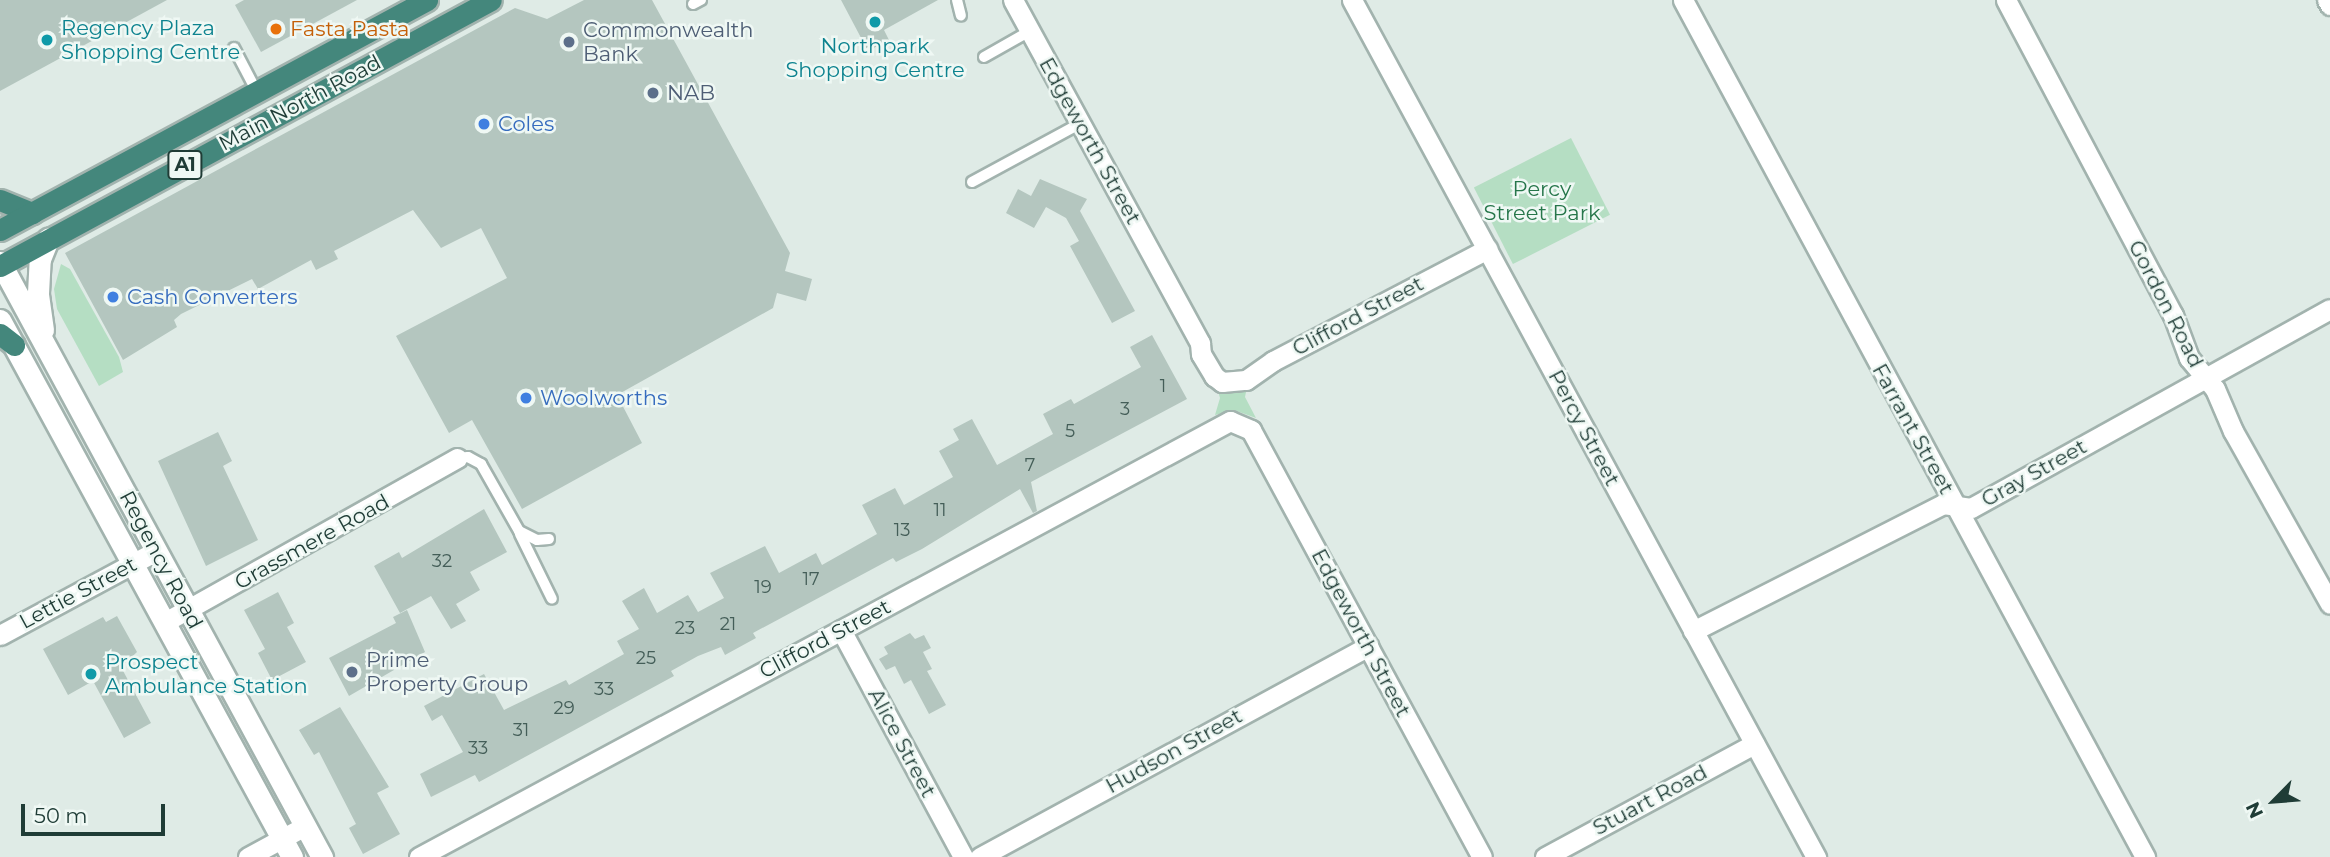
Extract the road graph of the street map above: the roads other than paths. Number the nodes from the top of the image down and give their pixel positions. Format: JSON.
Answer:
{"nodes":[{"id":1,"x":427,"y":0,"type":"edge"},
{"id":2,"x":491,"y":0,"type":"edge"},
{"id":3,"x":957,"y":0,"type":"edge"},
{"id":4,"x":1013,"y":0,"type":"edge"},
{"id":5,"x":1352,"y":0,"type":"edge"},
{"id":6,"x":1683,"y":0,"type":"edge"},
{"id":7,"x":2006,"y":0,"type":"edge"},
{"id":8,"x":2327,"y":0,"type":"edge"},
{"id":9,"x":2330,"y":5,"type":"edge"},
{"id":10,"x":961,"y":16,"type":"dead end"},
{"id":11,"x":1030,"y":31,"type":"junction"},
{"id":12,"x":234,"y":48,"type":"dead end"},
{"id":13,"x":984,"y":57,"type":"dead end"},
{"id":14,"x":257,"y":92,"type":"junction"},
{"id":15,"x":1081,"y":123,"type":"junction"},
{"id":16,"x":972,"y":182,"type":"dead end"},
{"id":17,"x":0,"y":200,"type":"edge"},
{"id":18,"x":32,"y":213,"type":"junction"},
{"id":19,"x":0,"y":230,"type":"edge"},
{"id":20,"x":48,"y":239,"type":"junction"},
{"id":21,"x":1487,"y":249,"type":"junction"},
{"id":22,"x":1,"y":265,"type":"edge"},
{"id":23,"x":2330,"y":309,"type":"edge"},
{"id":24,"x":0,"y":320,"type":"edge"},
{"id":25,"x":7,"y":339,"type":"edge"},
{"id":26,"x":45,"y":344,"type":"junction"},
{"id":27,"x":2205,"y":379,"type":"junction"},
{"id":28,"x":1231,"y":384,"type":"joint"},
{"id":29,"x":1230,"y":421,"type":"joint"},
{"id":30,"x":457,"y":458,"type":"joint"},
{"id":31,"x":1957,"y":506,"type":"junction"},
{"id":32,"x":519,"y":531,"type":"junction"},
{"id":33,"x":549,"y":539,"type":"dead end"},
{"id":34,"x":156,"y":551,"type":"junction"},
{"id":35,"x":132,"y":564,"type":"junction"},
{"id":36,"x":552,"y":599,"type":"dead end"},
{"id":37,"x":2330,"y":604,"type":"edge"},
{"id":38,"x":188,"y":610,"type":"junction"},
{"id":39,"x":164,"y":622,"type":"junction"},
{"id":40,"x":841,"y":630,"type":"junction"},
{"id":41,"x":1693,"y":631,"type":"junction"},
{"id":42,"x":0,"y":635,"type":"edge"},
{"id":43,"x":1368,"y":646,"type":"junction"},
{"id":44,"x":1754,"y":744,"type":"junction"},
{"id":45,"x":305,"y":826,"type":"junction"},
{"id":46,"x":287,"y":848,"type":"edge"},
{"id":47,"x":248,"y":857,"type":"edge"},
{"id":48,"x":322,"y":857,"type":"edge"},
{"id":49,"x":419,"y":857,"type":"edge"},
{"id":50,"x":963,"y":857,"type":"edge"},
{"id":51,"x":980,"y":857,"type":"edge"},
{"id":52,"x":1482,"y":857,"type":"edge"},
{"id":53,"x":1545,"y":857,"type":"edge"},
{"id":54,"x":1816,"y":857,"type":"edge"},
{"id":55,"x":2144,"y":857,"type":"edge"}],
"edges":[{"from":1,"to":14,"type":"highway","name":"Main North Road","number":"A1"},
{"from":2,"to":20,"type":"highway","name":"Main North Road","number":"A1"},
{"from":3,"to":10,"type":"lane"},
{"from":4,"to":11,"type":"street","name":"Edgeworth Street"},
{"from":5,"to":21,"type":"street","name":"Percy Street"},
{"from":6,"to":31,"type":"street","name":"Farrant Street"},
{"from":7,"to":27,"type":"street","name":"Gordon Road"},
{"from":8,"to":9,"type":"street"},
{"from":11,"to":13,"type":"lane"},
{"from":11,"to":15,"type":"street","name":"Edgeworth Street"},
{"from":12,"to":14,"type":"lane"},
{"from":14,"to":18,"type":"highway","name":"Main North Road","number":"A1"},
{"from":15,"to":16,"type":"lane"},
{"from":15,"to":28,"type":"street","name":"Edgeworth Street"},
{"from":17,"to":18,"type":"highway"},
{"from":18,"to":19,"type":"highway","name":"Main North Road","number":"A1"},
{"from":20,"to":22,"type":"highway","name":"Main North Road","number":"A1"},
{"from":20,"to":26,"type":"main road"},
{"from":21,"to":28,"type":"street","name":"Clifford Street"},
{"from":21,"to":41,"type":"street","name":"Percy Street"},
{"from":22,"to":26,"type":"main road","name":"Regency Road"},
{"from":23,"to":27,"type":"street","name":"Gray Street"},
{"from":24,"to":25,"type":"main road","name":"Regency Road"},
{"from":25,"to":35,"type":"main road","name":"Regency Road"},
{"from":26,"to":34,"type":"main road","name":"Regency Road"},
{"from":27,"to":31,"type":"street","name":"Gray Street"},
{"from":27,"to":37,"type":"street","name":"Gordon Road"},
{"from":29,"to":40,"type":"street","name":"Clifford Street"},
{"from":29,"to":43,"type":"street","name":"Edgeworth Street"},
{"from":30,"to":32,"type":"lane"},
{"from":30,"to":38,"type":"street","name":"Grassmere Road"},
{"from":31,"to":41,"type":"street","name":"Gray Street"},
{"from":31,"to":55,"type":"street","name":"Farrant Street"},
{"from":32,"to":33,"type":"lane"},
{"from":32,"to":36,"type":"lane"},
{"from":34,"to":35,"type":"street","name":"Lettie Street"},
{"from":34,"to":38,"type":"main road","name":"Regency Road"},
{"from":35,"to":39,"type":"main road","name":"Regency Road"},
{"from":35,"to":42,"type":"street","name":"Lettie Street"},
{"from":38,"to":39,"type":"street","name":"Grassmere Road"},
{"from":38,"to":45,"type":"main road","name":"Regency Road"},
{"from":39,"to":46,"type":"main road","name":"Regency Road"},
{"from":40,"to":49,"type":"street","name":"Clifford Street"},
{"from":40,"to":50,"type":"street","name":"Alice Street"},
{"from":41,"to":44,"type":"street","name":"Percy Street"},
{"from":43,"to":51,"type":"street","name":"Hudson Street"},
{"from":43,"to":52,"type":"street","name":"Edgeworth Street"},
{"from":44,"to":53,"type":"street","name":"Stuart Road"},
{"from":44,"to":54,"type":"street","name":"Percy Street"},
{"from":45,"to":46,"type":"street"},
{"from":45,"to":48,"type":"main road","name":"Regency Road"},
{"from":46,"to":47,"type":"street"}]}
